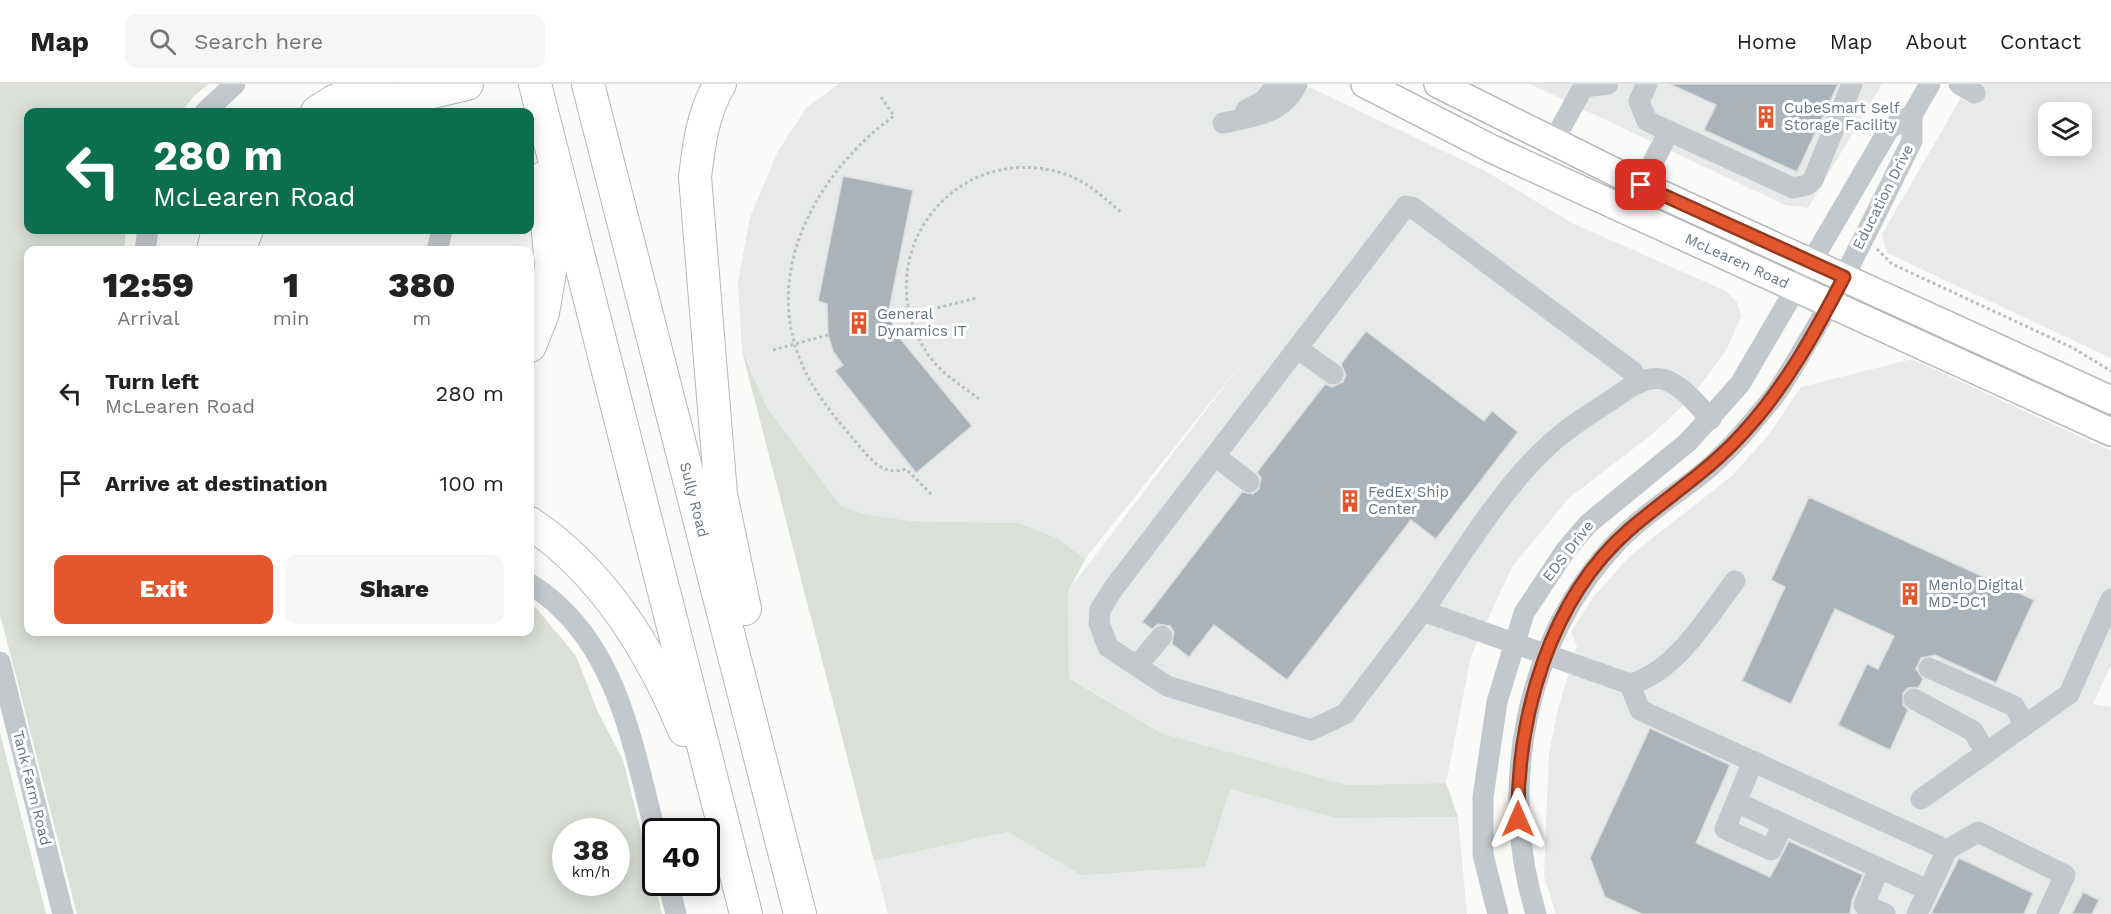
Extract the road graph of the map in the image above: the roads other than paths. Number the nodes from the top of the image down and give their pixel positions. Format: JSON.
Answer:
{"nodes":[{"id":1,"x":235,"y":84,"type":"edge"},
{"id":2,"x":380,"y":84,"type":"edge"},
{"id":3,"x":467,"y":84,"type":"edge"},
{"id":4,"x":588,"y":84,"type":"edge"},
{"id":5,"x":720,"y":84,"type":"edge"},
{"id":6,"x":1276,"y":84,"type":"edge"},
{"id":7,"x":1298,"y":84,"type":"edge"},
{"id":8,"x":1365,"y":84,"type":"edge"},
{"id":9,"x":1438,"y":84,"type":"edge"},
{"id":10,"x":1608,"y":84,"type":"edge"},
{"id":11,"x":1647,"y":84,"type":"edge"},
{"id":12,"x":1852,"y":84,"type":"edge"},
{"id":13,"x":1930,"y":84,"type":"edge"},
{"id":14,"x":535,"y":86,"type":"edge"},
{"id":15,"x":1584,"y":86,"type":"edge"},
{"id":16,"x":209,"y":108,"type":"edge"},
{"id":17,"x":323,"y":108,"type":"edge"},
{"id":18,"x":380,"y":108,"type":"edge"},
{"id":19,"x":1912,"y":115,"type":"junction"},
{"id":20,"x":1669,"y":132,"type":"junction"},
{"id":21,"x":1554,"y":140,"type":"junction"},
{"id":22,"x":1641,"y":185,"type":"junction"},
{"id":23,"x":1811,"y":261,"type":"junction"},
{"id":24,"x":1844,"y":277,"type":"junction"},
{"id":25,"x":1797,"y":288,"type":"junction"},
{"id":26,"x":1830,"y":304,"type":"junction"},
{"id":27,"x":534,"y":336,"type":"edge"},
{"id":28,"x":1297,"y":348,"type":"junction"},
{"id":29,"x":1333,"y":374,"type":"dead end"},
{"id":30,"x":1639,"y":383,"type":"junction"},
{"id":31,"x":2111,"y":400,"type":"edge"},
{"id":32,"x":1711,"y":419,"type":"junction"},
{"id":33,"x":2111,"y":432,"type":"edge"},
{"id":34,"x":1215,"y":456,"type":"junction"},
{"id":35,"x":1249,"y":482,"type":"dead end"},
{"id":36,"x":534,"y":526,"type":"edge"},
{"id":37,"x":1735,"y":580,"type":"dead end"},
{"id":38,"x":534,"y":587,"type":"edge"},
{"id":39,"x":2111,"y":599,"type":"edge"},
{"id":40,"x":1423,"y":611,"type":"junction"},
{"id":41,"x":1162,"y":636,"type":"dead end"},
{"id":42,"x":1514,"y":643,"type":"junction"},
{"id":43,"x":1547,"y":655,"type":"junction"},
{"id":44,"x":0,"y":662,"type":"edge"},
{"id":45,"x":1137,"y":666,"type":"junction"},
{"id":46,"x":1929,"y":668,"type":"dead end"},
{"id":47,"x":1630,"y":684,"type":"junction"},
{"id":48,"x":1914,"y":699,"type":"dead end"},
{"id":49,"x":2025,"y":725,"type":"junction"},
{"id":50,"x":1986,"y":753,"type":"junction"},
{"id":51,"x":1753,"y":761,"type":"junction"},
{"id":52,"x":1921,"y":799,"type":"dead end"},
{"id":53,"x":1736,"y":802,"type":"junction"},
{"id":54,"x":652,"y":818,"type":"edge"},
{"id":55,"x":1783,"y":824,"type":"junction"},
{"id":56,"x":724,"y":828,"type":"junction"},
{"id":57,"x":1947,"y":850,"type":"junction"},
{"id":58,"x":1879,"y":868,"type":"junction"},
{"id":59,"x":1928,"y":890,"type":"junction"},
{"id":60,"x":672,"y":896,"type":"edge"},
{"id":61,"x":799,"y":911,"type":"edge"},
{"id":62,"x":63,"y":914,"type":"edge"},
{"id":63,"x":676,"y":914,"type":"edge"},
{"id":64,"x":746,"y":914,"type":"edge"},
{"id":65,"x":1498,"y":914,"type":"edge"},
{"id":66,"x":1536,"y":914,"type":"edge"},
{"id":67,"x":1885,"y":914,"type":"edge"},
{"id":68,"x":1917,"y":914,"type":"edge"},
{"id":69,"x":2047,"y":914,"type":"edge"}],
"edges":[{"from":1,"to":16,"type":"street"},
{"from":2,"to":17,"type":"highway"},
{"from":3,"to":18,"type":"highway"},
{"from":4,"to":61,"type":"highway","name":"Sully Road"},
{"from":5,"to":61,"type":"highway"},
{"from":6,"to":7,"type":"street"},
{"from":8,"to":25,"type":"main road","name":"McLearen Road"},
{"from":9,"to":21,"type":"main road","name":"McLearen Road"},
{"from":10,"to":15,"type":"street"},
{"from":11,"to":20,"type":"street"},
{"from":12,"to":20,"type":"street"},
{"from":13,"to":19,"type":"street","name":"Education Drive"},
{"from":14,"to":27,"type":"highway"},
{"from":14,"to":56,"type":"highway"},
{"from":15,"to":21,"type":"street"},
{"from":19,"to":23,"type":"street","name":"Education Drive"},
{"from":19,"to":24,"type":"street","name":"Education Drive"},
{"from":20,"to":22,"type":"street"},
{"from":21,"to":22,"type":"main road","name":"McLearen Road"},
{"from":22,"to":23,"type":"main road","name":"McLearen Road"},
{"from":23,"to":24,"type":"main road","name":"McLearen Road"},
{"from":23,"to":25,"type":"street","name":"EDS Drive"},
{"from":24,"to":26,"type":"street"},
{"from":24,"to":31,"type":"main road","name":"McLearen Road"},
{"from":25,"to":26,"type":"main road","name":"McLearen Road"},
{"from":25,"to":32,"type":"street","name":"EDS Drive"},
{"from":26,"to":33,"type":"main road","name":"McLearen Road"},
{"from":26,"to":43,"type":"street"},
{"from":28,"to":29,"type":"street"},
{"from":28,"to":30,"type":"street"},
{"from":28,"to":34,"type":"street"},
{"from":30,"to":32,"type":"street"},
{"from":30,"to":40,"type":"street"},
{"from":32,"to":42,"type":"street","name":"EDS Drive"},
{"from":34,"to":35,"type":"street"},
{"from":34,"to":45,"type":"street"},
{"from":36,"to":56,"type":"highway"},
{"from":37,"to":47,"type":"street"},
{"from":38,"to":54,"type":"street"},
{"from":39,"to":49,"type":"street"},
{"from":40,"to":42,"type":"street"},
{"from":40,"to":45,"type":"street"},
{"from":41,"to":45,"type":"street"},
{"from":42,"to":43,"type":"street"},
{"from":42,"to":65,"type":"street","name":"EDS Drive"},
{"from":43,"to":47,"type":"street"},
{"from":43,"to":66,"type":"street"},
{"from":44,"to":62,"type":"street","name":"Tank Farm Road"},
{"from":46,"to":49,"type":"street"},
{"from":47,"to":51,"type":"street"},
{"from":48,"to":50,"type":"street"},
{"from":49,"to":50,"type":"street"},
{"from":50,"to":52,"type":"street"},
{"from":51,"to":53,"type":"street"},
{"from":51,"to":57,"type":"street"},
{"from":53,"to":55,"type":"street"},
{"from":53,"to":55,"type":"street"},
{"from":55,"to":58,"type":"street"},
{"from":56,"to":64,"type":"highway"},
{"from":57,"to":59,"type":"street"},
{"from":57,"to":69,"type":"street"},
{"from":58,"to":59,"type":"street"},
{"from":58,"to":67,"type":"street"},
{"from":59,"to":68,"type":"street"},
{"from":60,"to":63,"type":"street"}]}
